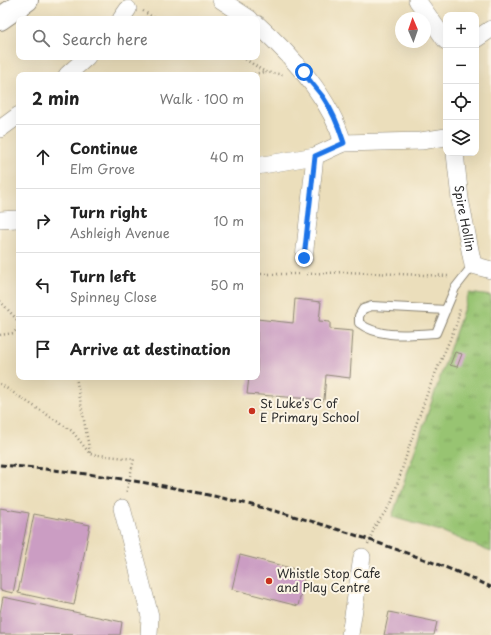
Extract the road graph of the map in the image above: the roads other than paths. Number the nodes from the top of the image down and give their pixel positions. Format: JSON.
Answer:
{"nodes":[{"id":1,"x":27,"y":0,"type":"edge"},
{"id":2,"x":221,"y":0,"type":"edge"},
{"id":3,"x":417,"y":0,"type":"edge"},
{"id":4,"x":245,"y":16,"type":"edge"},
{"id":5,"x":0,"y":19,"type":"edge"},
{"id":6,"x":260,"y":27,"type":"edge"},
{"id":7,"x":491,"y":29,"type":"edge"},
{"id":8,"x":479,"y":37,"type":"edge"},
{"id":9,"x":443,"y":38,"type":"edge"},
{"id":10,"x":84,"y":60,"type":"edge"},
{"id":11,"x":70,"y":72,"type":"edge"},
{"id":12,"x":16,"y":117,"type":"edge"},
{"id":13,"x":0,"y":130,"type":"edge"},
{"id":14,"x":443,"y":137,"type":"edge"},
{"id":15,"x":344,"y":143,"type":"junction"},
{"id":16,"x":315,"y":156,"type":"junction"},
{"id":17,"x":455,"y":156,"type":"edge"},
{"id":18,"x":260,"y":165,"type":"edge"},
{"id":19,"x":0,"y":220,"type":"edge"},
{"id":20,"x":16,"y":220,"type":"edge"},
{"id":21,"x":304,"y":258,"type":"dead end"},
{"id":22,"x":472,"y":261,"type":"junction"},
{"id":23,"x":491,"y":270,"type":"edge"},
{"id":24,"x":446,"y":310,"type":"junction"},
{"id":25,"x":122,"y":508,"type":"road end"},
{"id":26,"x":362,"y":557,"type":"road end"},
{"id":27,"x":149,"y":635,"type":"edge"},
{"id":28,"x":350,"y":635,"type":"edge"}],
"edges":[{"from":1,"to":5,"type":"street"},
{"from":2,"to":4,"type":"street"},
{"from":3,"to":9,"type":"street"},
{"from":6,"to":15,"type":"street"},
{"from":7,"to":8,"type":"street"},
{"from":10,"to":11,"type":"street"},
{"from":12,"to":13,"type":"street"},
{"from":14,"to":15,"type":"street"},
{"from":15,"to":16,"type":"street"},
{"from":16,"to":18,"type":"street"},
{"from":16,"to":21,"type":"street"},
{"from":17,"to":22,"type":"street","name":"Spire Hollin"},
{"from":19,"to":20,"type":"street"},
{"from":22,"to":23,"type":"street","name":"Spire Hollin"},
{"from":22,"to":24,"type":"lane"},
{"from":24,"to":24,"type":"lane"},
{"from":25,"to":27,"type":"street"},
{"from":26,"to":28,"type":"street"}]}
